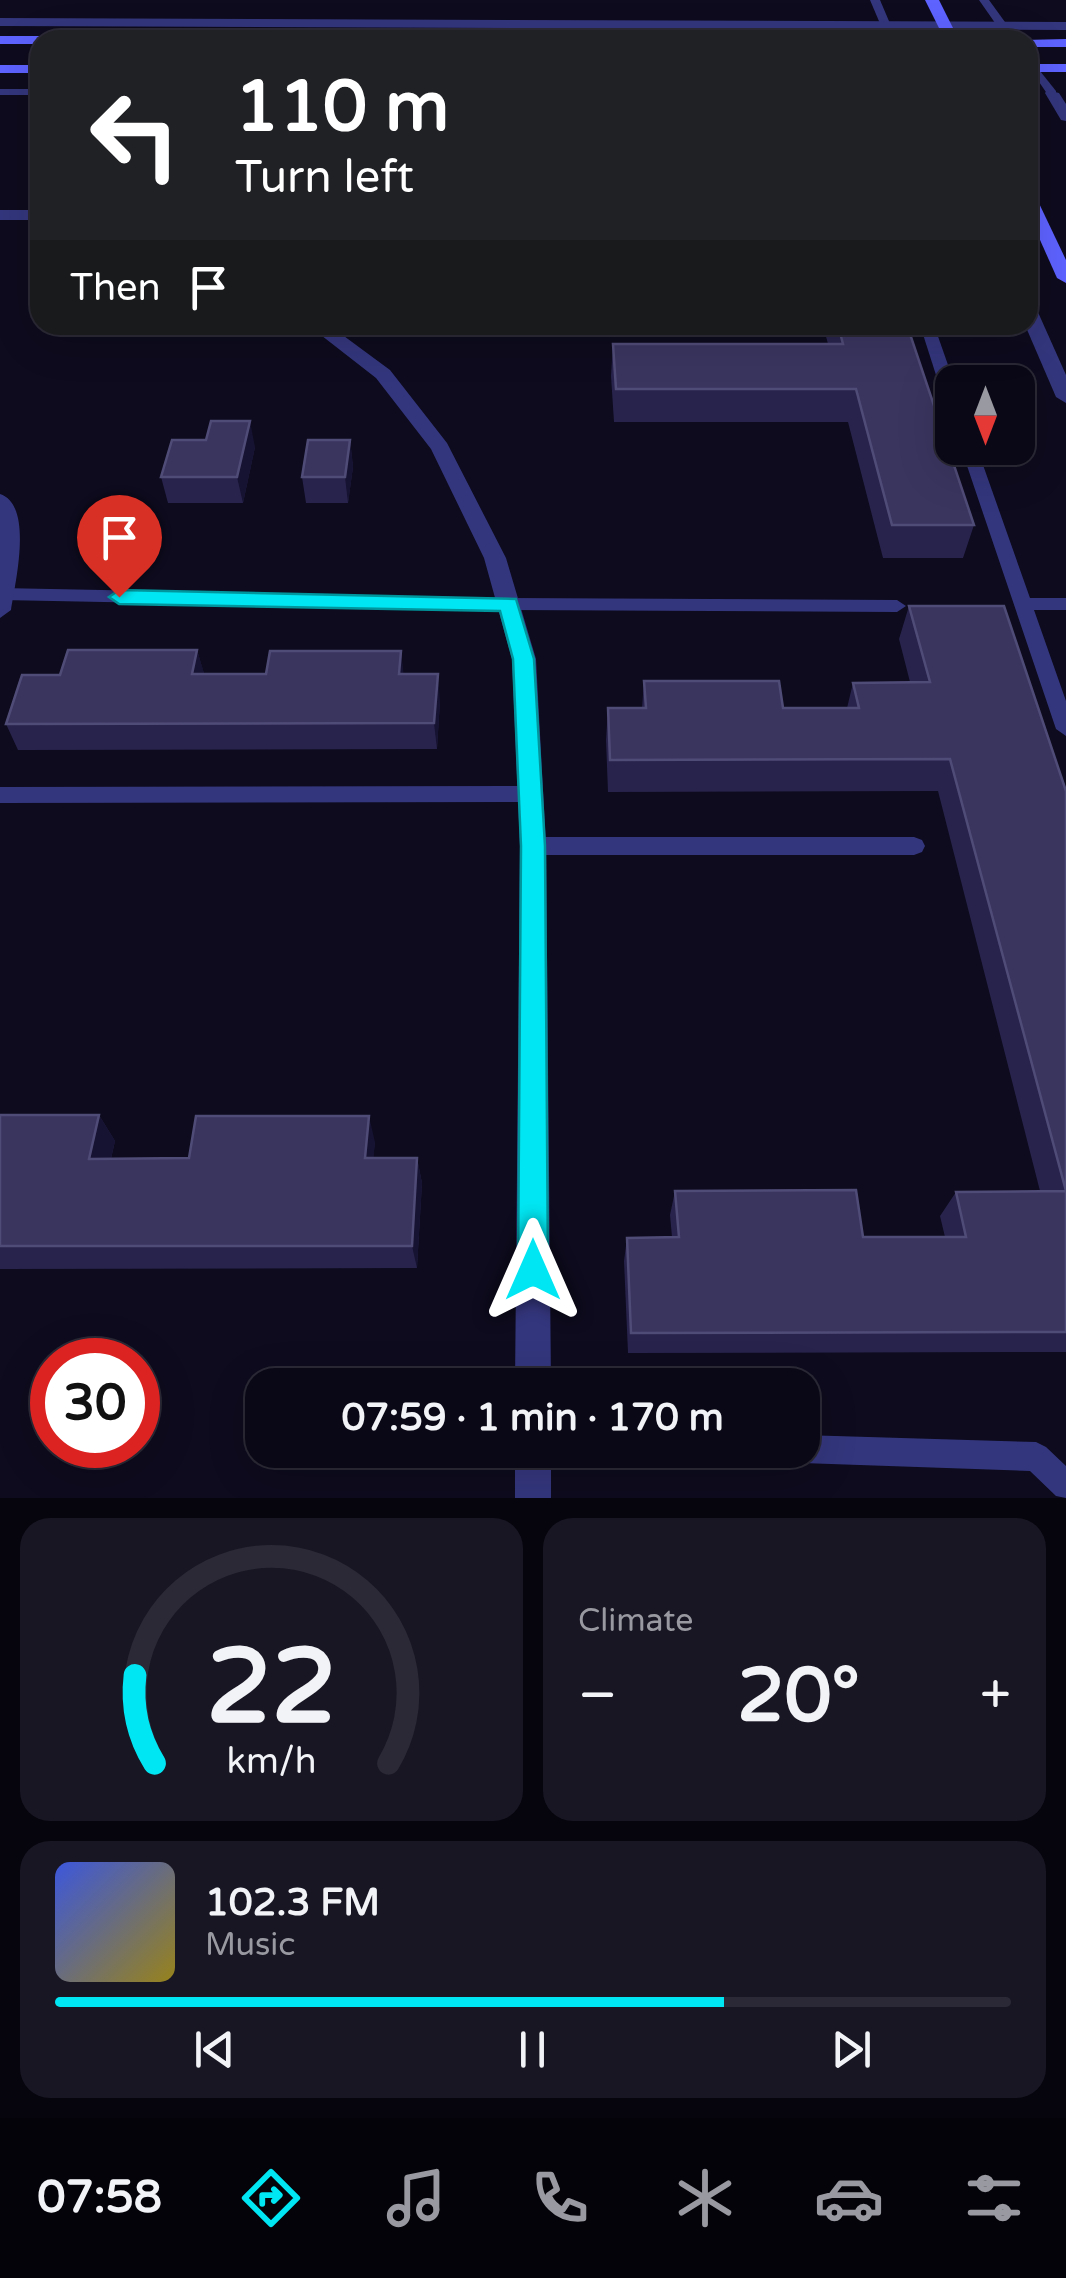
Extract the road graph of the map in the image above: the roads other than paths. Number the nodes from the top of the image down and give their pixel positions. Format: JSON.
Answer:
{"nodes":[{"id":1,"x":875,"y":0,"type":"edge"},
{"id":2,"x":932,"y":0,"type":"edge"},
{"id":3,"x":984,"y":0,"type":"edge"},
{"id":4,"x":0,"y":22,"type":"edge"},
{"id":5,"x":1003,"y":26,"type":"junction"},
{"id":6,"x":1066,"y":26,"type":"edge"},
{"id":7,"x":756,"y":30,"type":"edge"},
{"id":8,"x":888,"y":30,"type":"edge"},
{"id":9,"x":947,"y":30,"type":"edge"},
{"id":10,"x":972,"y":30,"type":"edge"},
{"id":11,"x":1006,"y":30,"type":"edge"},
{"id":12,"x":0,"y":40,"type":"edge"},
{"id":13,"x":30,"y":40,"type":"edge"},
{"id":14,"x":1038,"y":43,"type":"edge"},
{"id":15,"x":1066,"y":44,"type":"edge"},
{"id":16,"x":1038,"y":66,"type":"edge"},
{"id":17,"x":1066,"y":68,"type":"edge"},
{"id":18,"x":0,"y":69,"type":"edge"},
{"id":19,"x":30,"y":69,"type":"edge"},
{"id":20,"x":1038,"y":73,"type":"edge"},
{"id":21,"x":0,"y":92,"type":"edge"},
{"id":22,"x":30,"y":92,"type":"edge"},
{"id":23,"x":1059,"y":93,"type":"edge"},
{"id":24,"x":1066,"y":117,"type":"edge"},
{"id":25,"x":0,"y":215,"type":"edge"},
{"id":26,"x":30,"y":215,"type":"edge"},
{"id":27,"x":1038,"y":219,"type":"edge"},
{"id":28,"x":1066,"y":278,"type":"edge"},
{"id":29,"x":1038,"y":333,"type":"edge"},
{"id":30,"x":330,"y":335,"type":"edge"},
{"id":31,"x":929,"y":335,"type":"edge"},
{"id":32,"x":940,"y":365,"type":"edge"},
{"id":33,"x":1066,"y":397,"type":"edge"},
{"id":34,"x":975,"y":465,"type":"edge"},
{"id":35,"x":0,"y":500,"type":"edge"},
{"id":36,"x":1,"y":602,"type":"edge"},
{"id":37,"x":508,"y":604,"type":"junction"},
{"id":38,"x":1023,"y":604,"type":"junction"},
{"id":39,"x":1066,"y":604,"type":"edge"},
{"id":40,"x":897,"y":606,"type":"dead end"},
{"id":41,"x":1066,"y":729,"type":"edge"},
{"id":42,"x":0,"y":794,"type":"edge"},
{"id":43,"x":529,"y":794,"type":"junction"},
{"id":44,"x":533,"y":846,"type":"junction"},
{"id":45,"x":914,"y":846,"type":"dead end"},
{"id":46,"x":533,"y":1368,"type":"edge"},
{"id":47,"x":820,"y":1450,"type":"edge"},
{"id":48,"x":533,"y":1468,"type":"edge"},
{"id":49,"x":1066,"y":1486,"type":"edge"},
{"id":50,"x":533,"y":1498,"type":"edge"}],
"edges":[{"from":1,"to":8,"type":"lane"},
{"from":2,"to":9,"type":"street"},
{"from":3,"to":5,"type":"lane"},
{"from":4,"to":7,"type":"street"},
{"from":5,"to":6,"type":"street"},
{"from":5,"to":10,"type":"street"},
{"from":5,"to":11,"type":"lane"},
{"from":12,"to":13,"type":"street"},
{"from":14,"to":15,"type":"street"},
{"from":16,"to":17,"type":"street"},
{"from":18,"to":19,"type":"street"},
{"from":20,"to":23,"type":"lane"},
{"from":21,"to":22,"type":"lane"},
{"from":23,"to":24,"type":"street"},
{"from":25,"to":26,"type":"street"},
{"from":27,"to":28,"type":"street"},
{"from":29,"to":33,"type":"street"},
{"from":30,"to":37,"type":"street"},
{"from":31,"to":32,"type":"lane"},
{"from":34,"to":38,"type":"lane"},
{"from":35,"to":36,"type":"street"},
{"from":36,"to":37,"type":"lane"},
{"from":37,"to":40,"type":"lane"},
{"from":37,"to":43,"type":"street"},
{"from":38,"to":39,"type":"lane"},
{"from":38,"to":41,"type":"lane"},
{"from":42,"to":43,"type":"lane"},
{"from":43,"to":44,"type":"street"},
{"from":44,"to":45,"type":"lane"},
{"from":44,"to":46,"type":"street"},
{"from":47,"to":49,"type":"lane"},
{"from":48,"to":50,"type":"street"}]}
